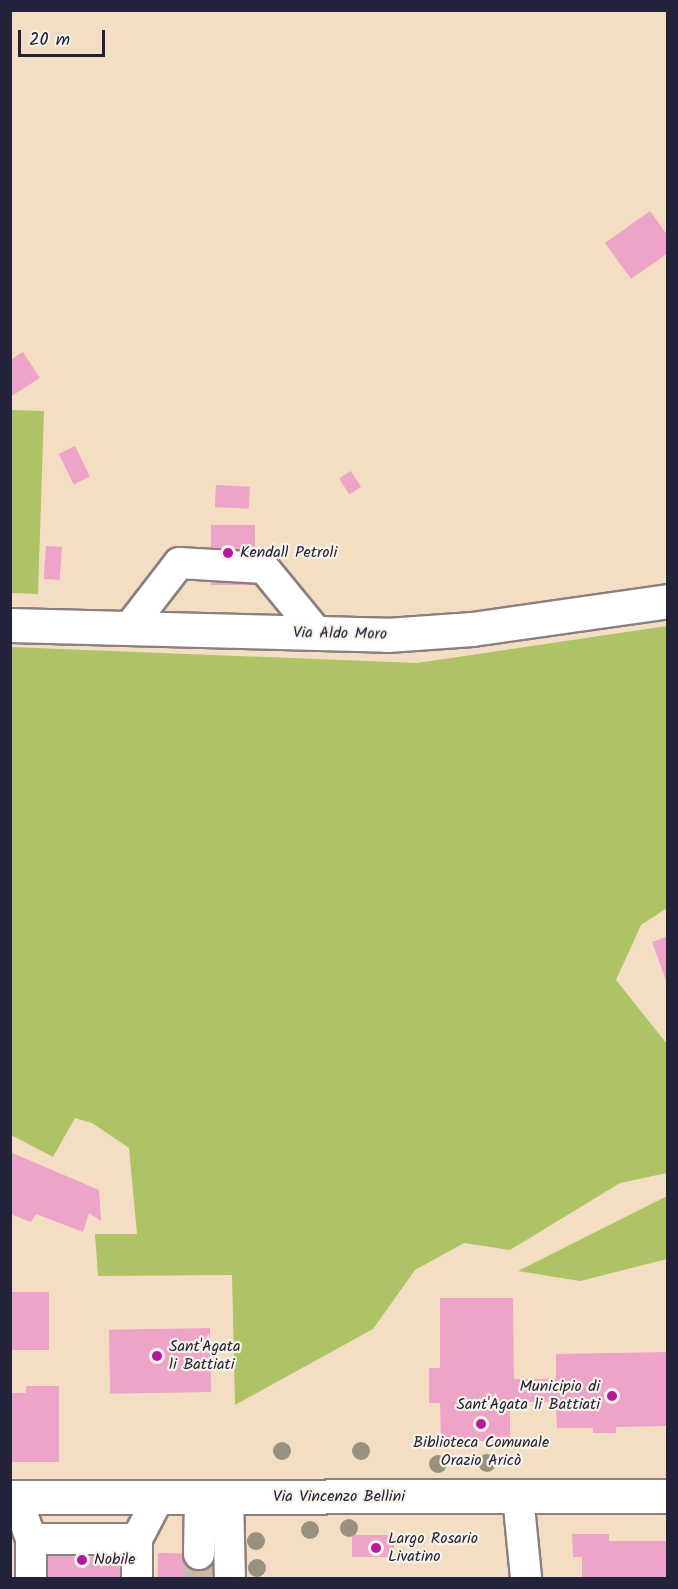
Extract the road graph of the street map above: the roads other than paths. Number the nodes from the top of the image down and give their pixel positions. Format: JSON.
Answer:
{"nodes":[{"id":1,"x":668,"y":601,"type":"edge"},
{"id":2,"x":10,"y":625,"type":"edge"},
{"id":3,"x":129,"y":628,"type":"junction"},
{"id":4,"x":318,"y":634,"type":"junction"},
{"id":5,"x":518,"y":1496,"type":"junction"},
{"id":6,"x":668,"y":1496,"type":"edge"},
{"id":7,"x":14,"y":1497,"type":"edge"},
{"id":8,"x":159,"y":1497,"type":"junction"},
{"id":9,"x":214,"y":1497,"type":"junction"},
{"id":10,"x":31,"y":1539,"type":"junction"},
{"id":11,"x":137,"y":1539,"type":"junction"},
{"id":12,"x":199,"y":1554,"type":"tunnel mouth"},
{"id":13,"x":31,"y":1578,"type":"edge"},
{"id":14,"x":137,"y":1578,"type":"edge"},
{"id":15,"x":230,"y":1578,"type":"edge"},
{"id":16,"x":526,"y":1578,"type":"edge"}],
"edges":[{"from":1,"to":4,"type":"main road","name":"Via Aldo Moro"},
{"from":2,"to":3,"type":"main road","name":"Via Aldo Moro"},
{"from":3,"to":4,"type":"main road","name":"Via Aldo Moro"},
{"from":3,"to":4,"type":"street"},
{"from":5,"to":6,"type":"main road","name":"Via Vincenzo Bellini"},
{"from":5,"to":9,"type":"main road","name":"Via Vincenzo Bellini"},
{"from":5,"to":16,"type":"street"},
{"from":7,"to":8,"type":"main road","name":"Via Vincenzo Bellini"},
{"from":7,"to":10,"type":"street"},
{"from":8,"to":9,"type":"main road","name":"Via Vincenzo Bellini"},
{"from":8,"to":11,"type":"street"},
{"from":9,"to":12,"type":"street"},
{"from":9,"to":15,"type":"street"},
{"from":10,"to":11,"type":"street"},
{"from":10,"to":13,"type":"street"},
{"from":11,"to":14,"type":"street"}]}
